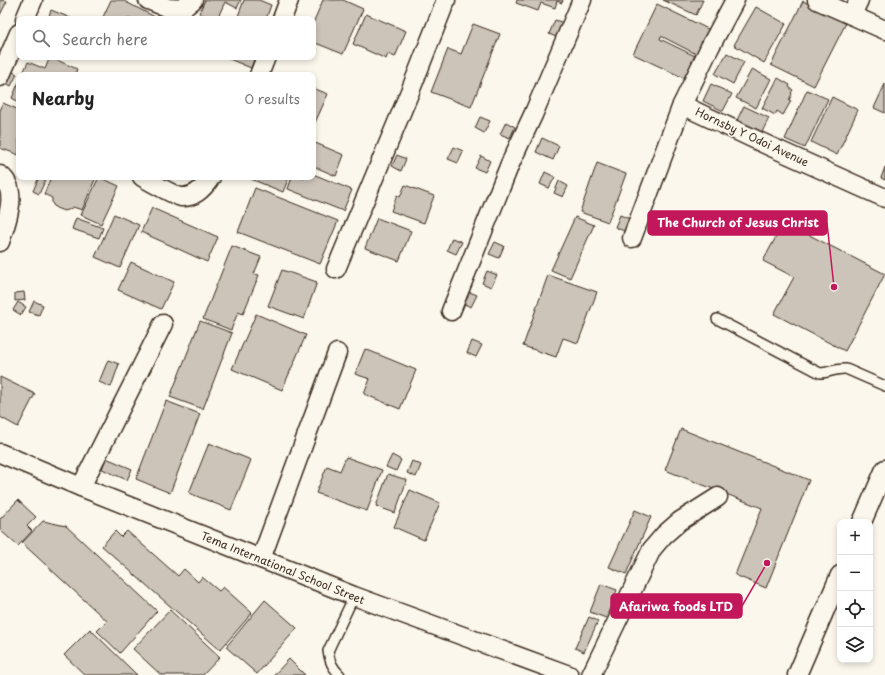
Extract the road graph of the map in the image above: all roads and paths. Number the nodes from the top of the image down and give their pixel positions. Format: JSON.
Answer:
{"nodes":[{"id":1,"x":33,"y":0,"type":"edge"},
{"id":2,"x":148,"y":0,"type":"edge"},
{"id":3,"x":194,"y":0,"type":"edge"},
{"id":4,"x":289,"y":0,"type":"edge"},
{"id":5,"x":446,"y":0,"type":"edge"},
{"id":6,"x":582,"y":0,"type":"edge"},
{"id":7,"x":735,"y":0,"type":"edge"},
{"id":8,"x":817,"y":0,"type":"edge"},
{"id":9,"x":855,"y":8,"type":"edge"},
{"id":10,"x":26,"y":16,"type":"edge"},
{"id":11,"x":283,"y":16,"type":"edge"},
{"id":12,"x":885,"y":30,"type":"edge"},
{"id":13,"x":16,"y":40,"type":"edge"},
{"id":14,"x":265,"y":60,"type":"edge"},
{"id":15,"x":260,"y":72,"type":"edge"},
{"id":16,"x":0,"y":77,"type":"edge"},
{"id":17,"x":682,"y":104,"type":"junction"},
{"id":18,"x":9,"y":178,"type":"edge"},
{"id":19,"x":148,"y":180,"type":"edge"},
{"id":20,"x":209,"y":180,"type":"edge"},
{"id":21,"x":885,"y":198,"type":"edge"},
{"id":22,"x":632,"y":238,"type":"dead end"},
{"id":23,"x":0,"y":242,"type":"edge"},
{"id":24,"x":336,"y":269,"type":"dead end"},
{"id":25,"x":451,"y":311,"type":"dead end"},
{"id":26,"x":717,"y":319,"type":"dead end"},
{"id":27,"x":163,"y":324,"type":"dead end"},
{"id":28,"x":337,"y":353,"type":"dead end"},
{"id":29,"x":885,"y":386,"type":"edge"},
{"id":30,"x":0,"y":453,"type":"edge"},
{"id":31,"x":885,"y":469,"type":"edge"},
{"id":32,"x":81,"y":487,"type":"junction"},
{"id":33,"x":718,"y":497,"type":"dead end"},
{"id":34,"x":863,"y":519,"type":"edge"},
{"id":35,"x":261,"y":559,"type":"junction"},
{"id":36,"x":837,"y":582,"type":"edge"},
{"id":37,"x":354,"y":596,"type":"junction"},
{"id":38,"x":340,"y":675,"type":"edge"},
{"id":39,"x":569,"y":675,"type":"edge"},
{"id":40,"x":591,"y":675,"type":"edge"},
{"id":41,"x":797,"y":675,"type":"edge"}],
"edges":[{"from":1,"to":10,"type":"street"},
{"from":2,"to":3,"type":"street"},
{"from":4,"to":11,"type":"street"},
{"from":5,"to":24,"type":"street"},
{"from":6,"to":25,"type":"street"},
{"from":7,"to":17,"type":"street","name":"Hornsby Y Odoi Avenue"},
{"from":8,"to":9,"type":"street"},
{"from":9,"to":12,"type":"street"},
{"from":13,"to":16,"type":"street"},
{"from":14,"to":15,"type":"street"},
{"from":17,"to":21,"type":"street","name":"Hornsby Y Odoi Avenue"},
{"from":17,"to":22,"type":"street"},
{"from":18,"to":23,"type":"street"},
{"from":19,"to":20,"type":"street"},
{"from":26,"to":29,"type":"lane"},
{"from":27,"to":32,"type":"street"},
{"from":28,"to":35,"type":"street"},
{"from":30,"to":32,"type":"street","name":"Tema International School Street"},
{"from":31,"to":34,"type":"street"},
{"from":32,"to":35,"type":"street","name":"Tema International School Street"},
{"from":33,"to":40,"type":"street"},
{"from":35,"to":37,"type":"street","name":"Tema International School Street"},
{"from":36,"to":41,"type":"street"},
{"from":37,"to":38,"type":"lane"},
{"from":37,"to":39,"type":"street","name":"Tema International School Street"}]}
